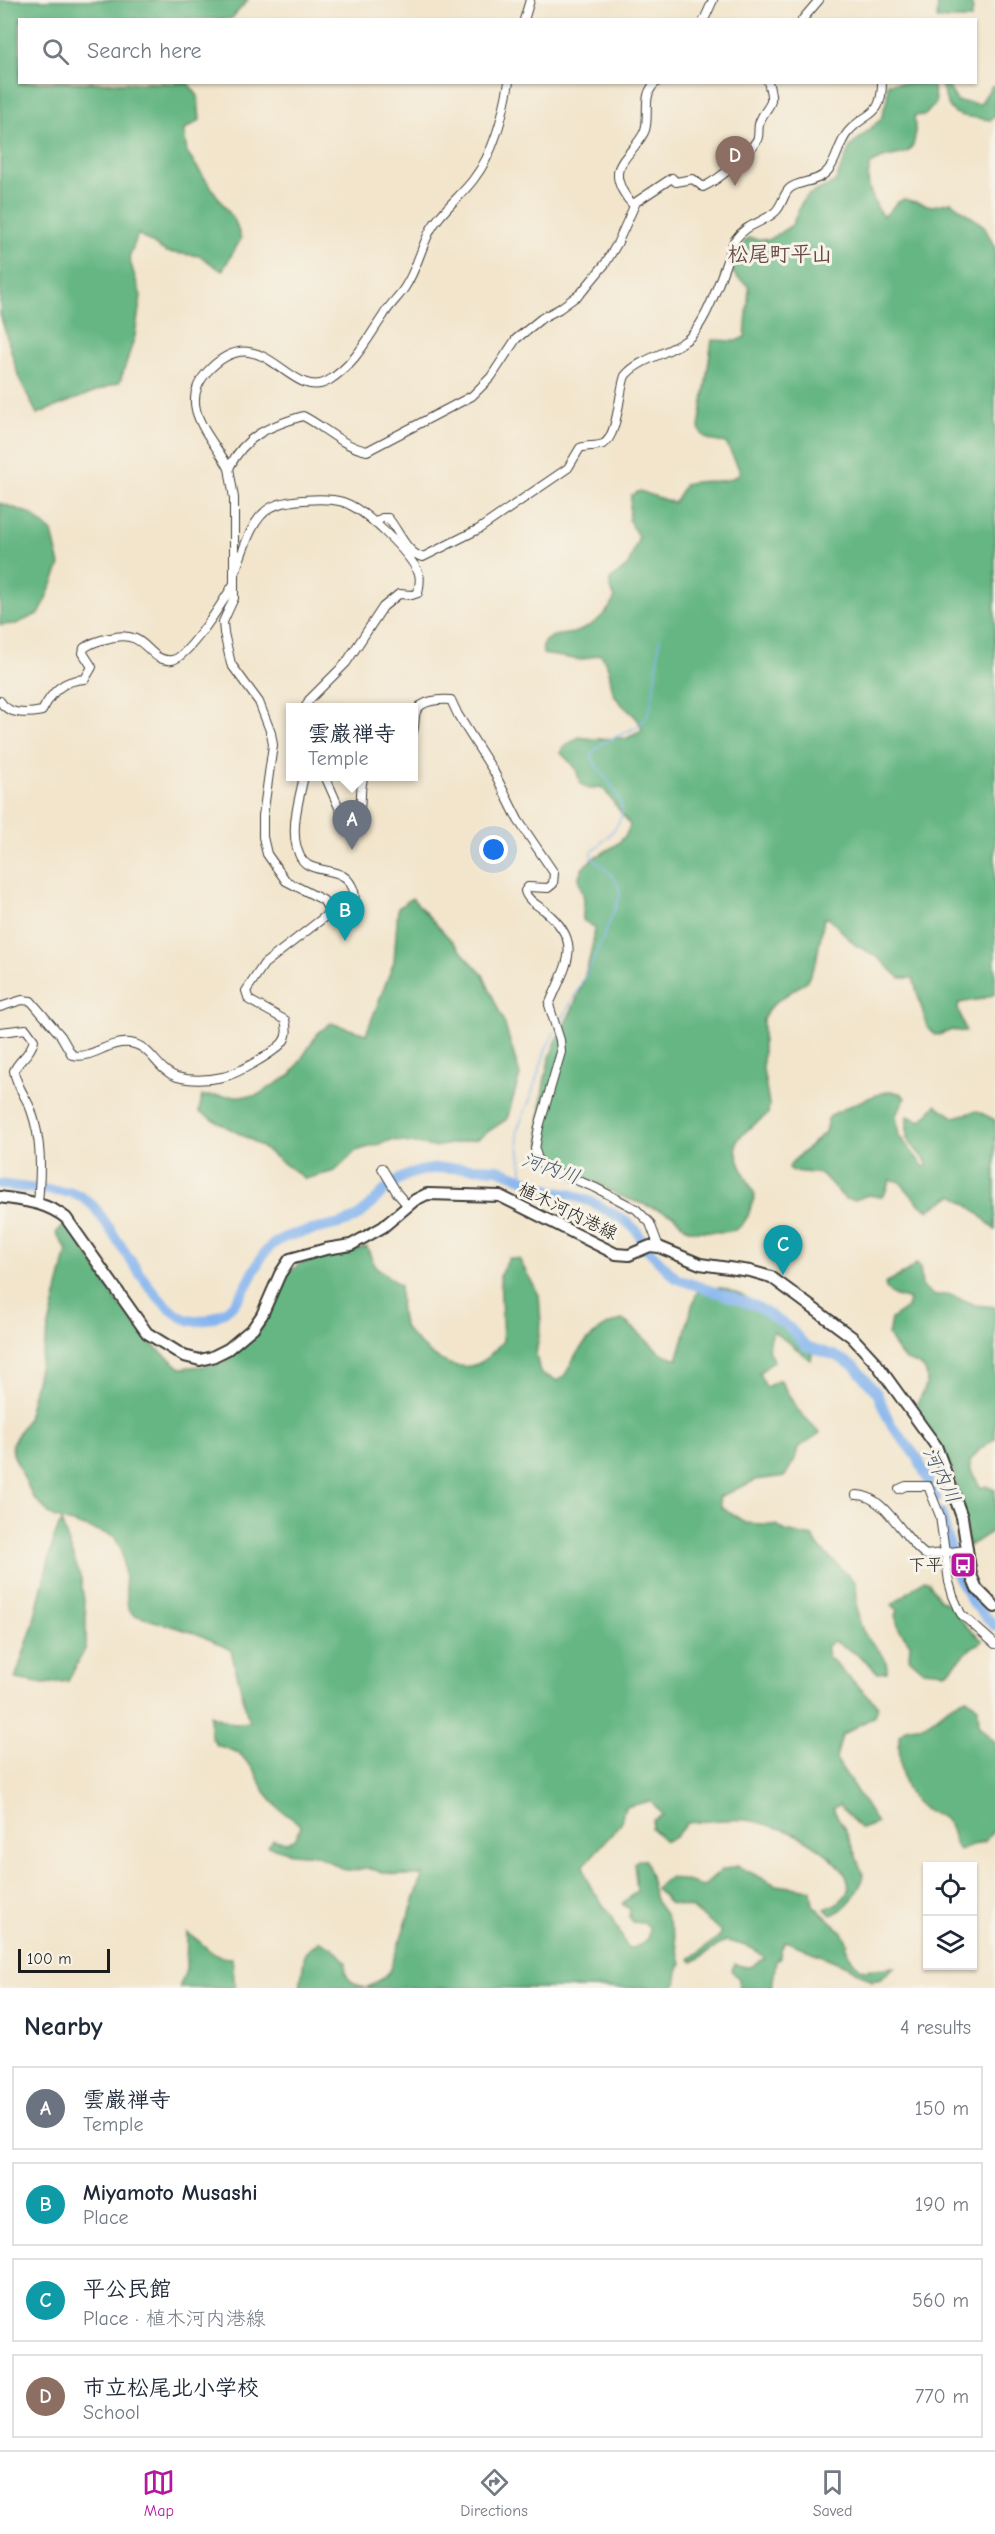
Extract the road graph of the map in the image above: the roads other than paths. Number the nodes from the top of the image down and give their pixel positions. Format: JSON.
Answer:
{"nodes":[{"id":1,"x":530,"y":0,"type":"edge"},
{"id":2,"x":713,"y":0,"type":"edge"},
{"id":3,"x":819,"y":0,"type":"edge"},
{"id":4,"x":525,"y":18,"type":"edge"},
{"id":5,"x":705,"y":18,"type":"edge"},
{"id":6,"x":804,"y":18,"type":"edge"},
{"id":7,"x":509,"y":84,"type":"edge"},
{"id":8,"x":655,"y":84,"type":"edge"},
{"id":9,"x":770,"y":84,"type":"edge"},
{"id":10,"x":882,"y":84,"type":"edge"},
{"id":11,"x":633,"y":205,"type":"junction"},
{"id":12,"x":229,"y":468,"type":"junction"},
{"id":13,"x":375,"y":523,"type":"junction"},
{"id":14,"x":233,"y":580,"type":"junction"},
{"id":15,"x":0,"y":701,"type":"edge"},
{"id":16,"x":308,"y":703,"type":"edge"},
{"id":17,"x":418,"y":709,"type":"edge"},
{"id":18,"x":302,"y":781,"type":"edge"},
{"id":19,"x":327,"y":781,"type":"edge"},
{"id":20,"x":362,"y":781,"type":"edge"},
{"id":21,"x":327,"y":915,"type":"junction"},
{"id":22,"x":0,"y":1008,"type":"edge"},
{"id":23,"x":0,"y":1032,"type":"edge"},
{"id":24,"x":382,"y":1168,"type":"dead end"},
{"id":25,"x":0,"y":1197,"type":"edge"},
{"id":26,"x":38,"y":1199,"type":"junction"},
{"id":27,"x":408,"y":1206,"type":"junction"},
{"id":28,"x":654,"y":1247,"type":"junction"},
{"id":29,"x":899,"y":1489,"type":"dead end"},
{"id":30,"x":856,"y":1495,"type":"dead end"},
{"id":31,"x":963,"y":1550,"type":"junction"},
{"id":32,"x":946,"y":1552,"type":"junction"},
{"id":33,"x":995,"y":1607,"type":"edge"},
{"id":34,"x":995,"y":1644,"type":"edge"}],
"edges":[{"from":1,"to":4,"type":"street"},
{"from":2,"to":5,"type":"street"},
{"from":3,"to":6,"type":"street"},
{"from":7,"to":12,"type":"street"},
{"from":8,"to":11,"type":"street"},
{"from":9,"to":11,"type":"street"},
{"from":10,"to":13,"type":"street"},
{"from":11,"to":12,"type":"street"},
{"from":12,"to":14,"type":"street"},
{"from":13,"to":14,"type":"street"},
{"from":13,"to":16,"type":"street"},
{"from":14,"to":15,"type":"street"},
{"from":14,"to":21,"type":"street"},
{"from":17,"to":28,"type":"street"},
{"from":18,"to":21,"type":"street"},
{"from":19,"to":20,"type":"street"},
{"from":21,"to":22,"type":"street"},
{"from":23,"to":26,"type":"street"},
{"from":24,"to":27,"type":"street"},
{"from":25,"to":26,"type":"main road","name":"植木河内港線"},
{"from":26,"to":27,"type":"main road","name":"植木河内港線"},
{"from":27,"to":28,"type":"main road","name":"植木河内港線"},
{"from":28,"to":31,"type":"main road"},
{"from":29,"to":32,"type":"street"},
{"from":30,"to":32,"type":"street"},
{"from":31,"to":32,"type":"street"},
{"from":31,"to":33,"type":"main road"},
{"from":32,"to":34,"type":"street"}]}
